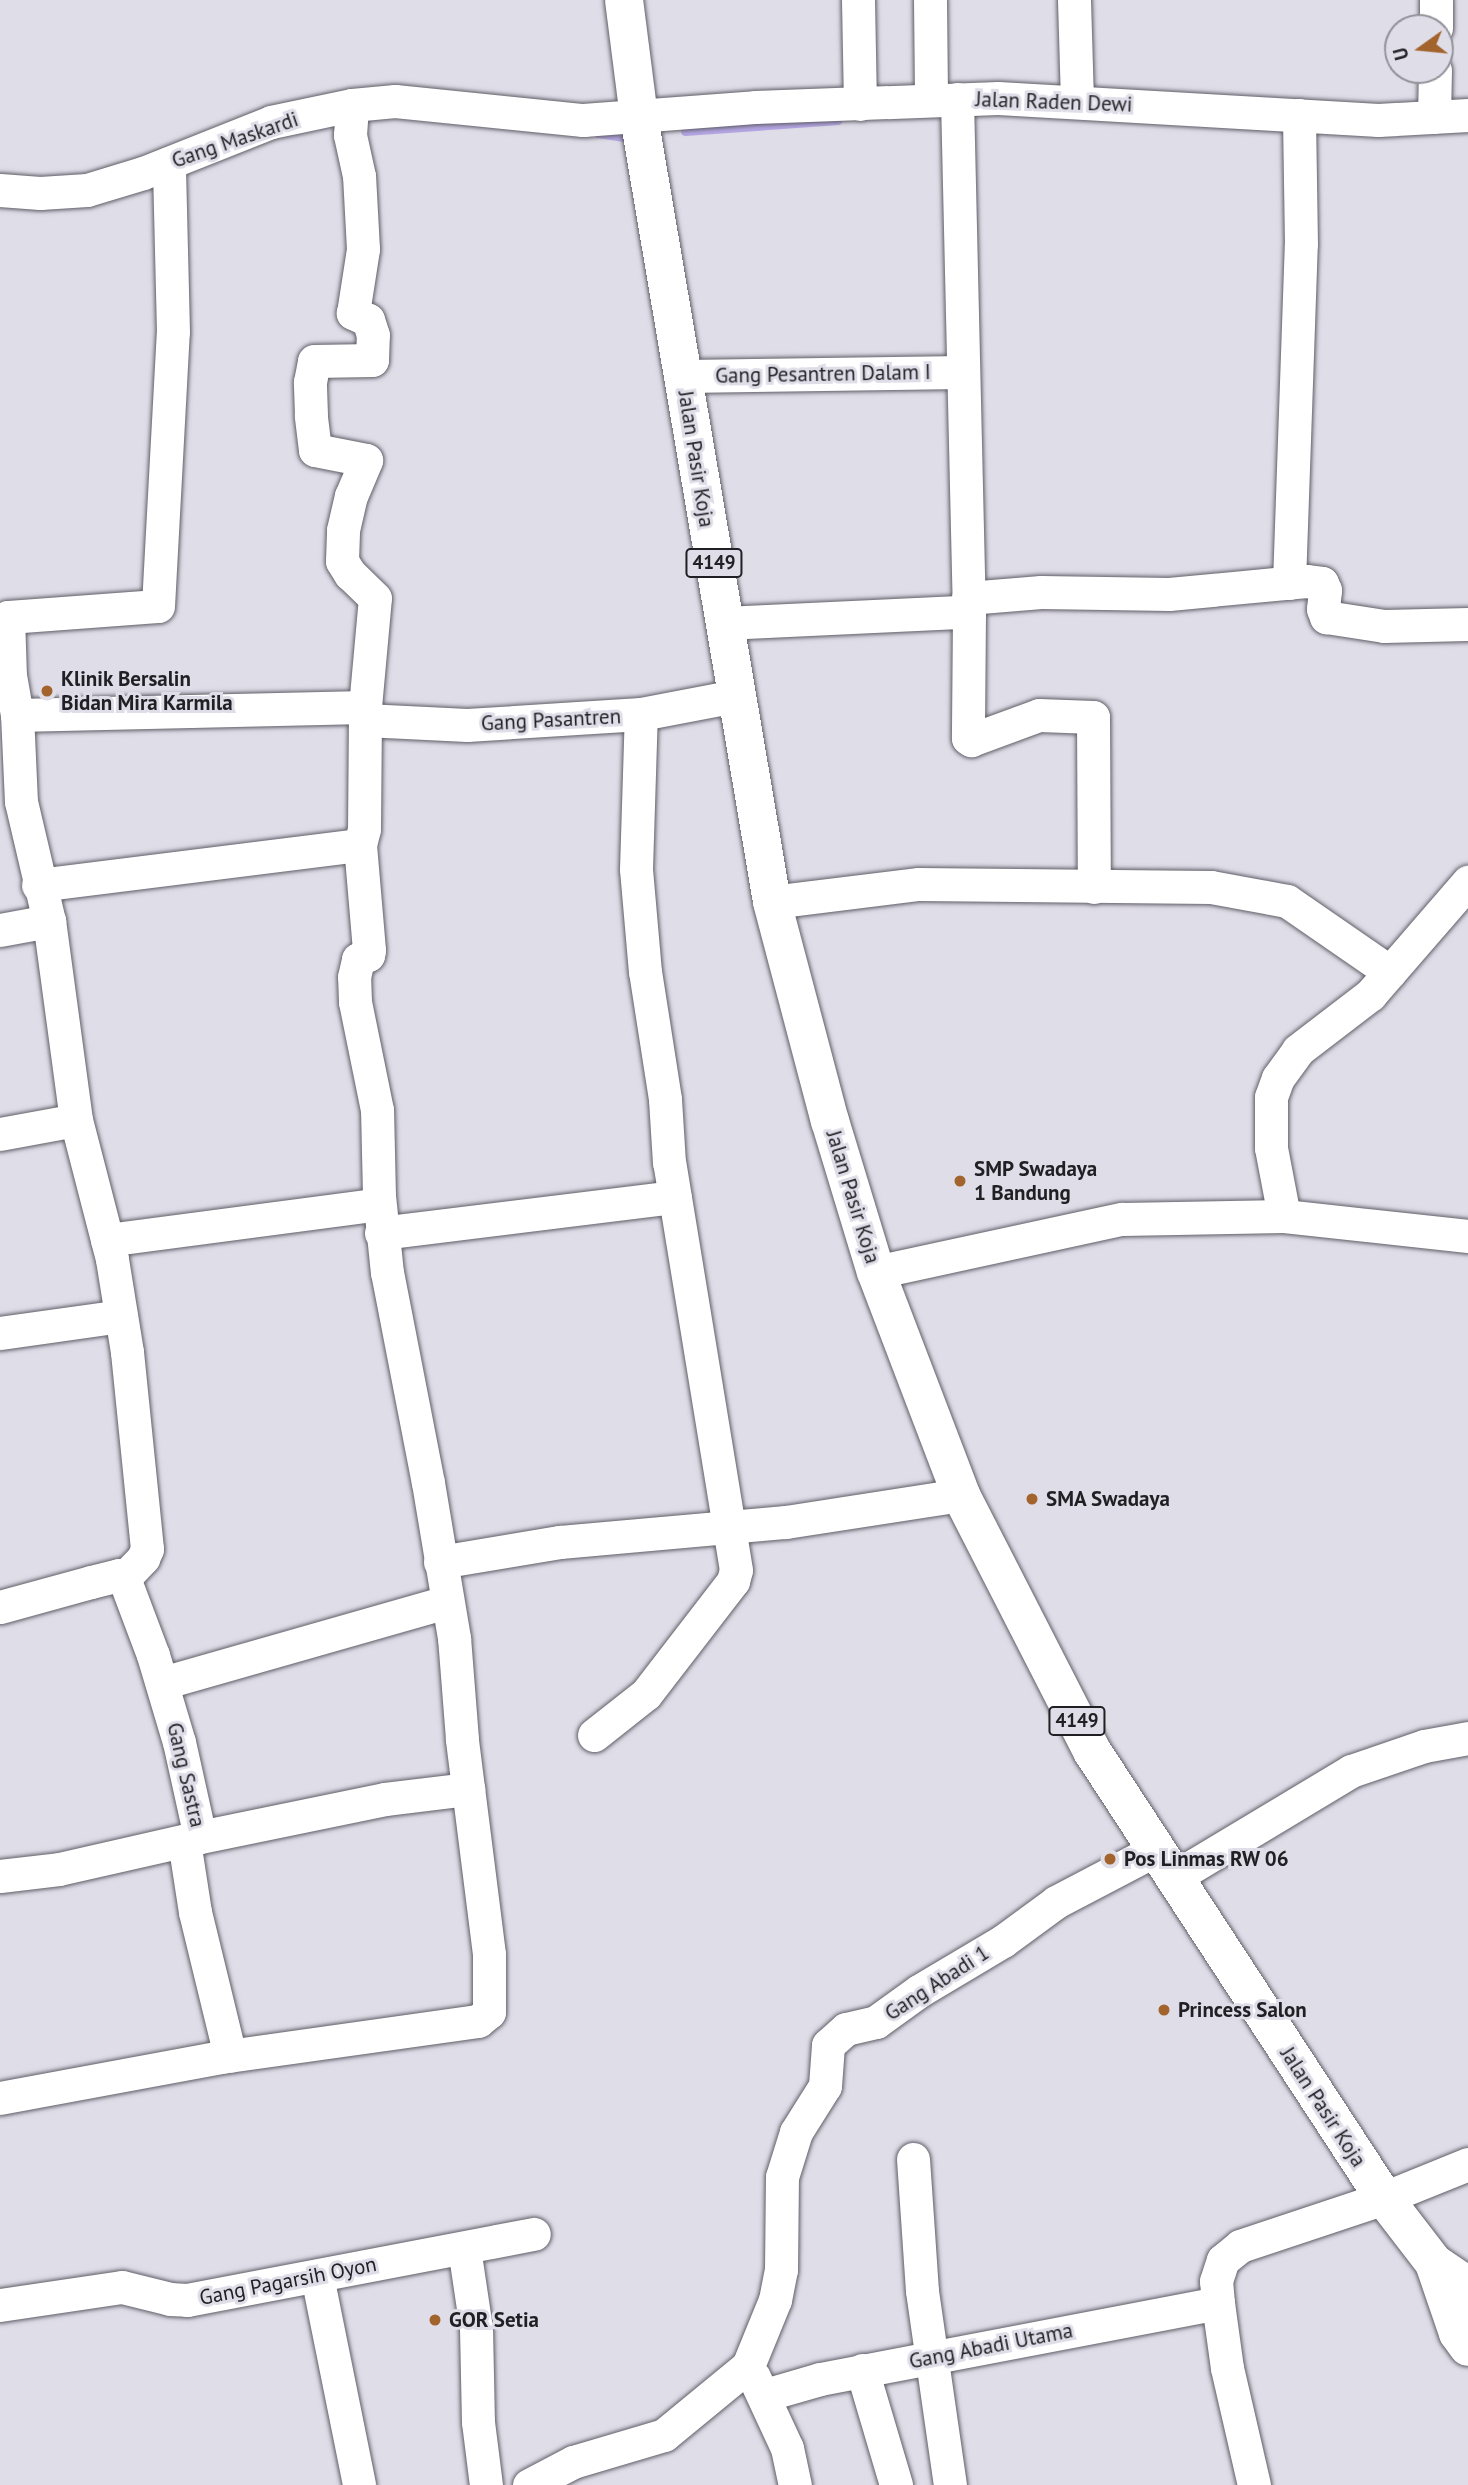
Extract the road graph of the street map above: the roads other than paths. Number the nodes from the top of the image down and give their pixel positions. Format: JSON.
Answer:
{"nodes":[{"id":1,"x":624,"y":0,"type":"edge"},
{"id":2,"x":858,"y":0,"type":"edge"},
{"id":3,"x":930,"y":0,"type":"edge"},
{"id":4,"x":1074,"y":0,"type":"edge"},
{"id":5,"x":1435,"y":84,"type":"edge"},
{"id":6,"x":944,"y":99,"type":"junction"},
{"id":7,"x":1077,"y":101,"type":"junction"},
{"id":8,"x":860,"y":104,"type":"junction"},
{"id":9,"x":352,"y":105,"type":"junction"},
{"id":10,"x":1299,"y":115,"type":"junction"},
{"id":11,"x":1468,"y":115,"type":"edge"},
{"id":12,"x":639,"y":117,"type":"junction"},
{"id":13,"x":1434,"y":117,"type":"junction"},
{"id":14,"x":169,"y":163,"type":"junction"},
{"id":15,"x":0,"y":190,"type":"edge"},
{"id":16,"x":963,"y":372,"type":"junction"},
{"id":17,"x":683,"y":376,"type":"junction"},
{"id":18,"x":1289,"y":583,"type":"junction"},
{"id":19,"x":968,"y":606,"type":"junction"},
{"id":20,"x":724,"y":623,"type":"junction"},
{"id":21,"x":1468,"y":624,"type":"edge"},
{"id":22,"x":5,"y":678,"type":"edge"},
{"id":23,"x":735,"y":696,"type":"junction"},
{"id":24,"x":365,"y":713,"type":"junction"},
{"id":25,"x":641,"y":714,"type":"junction"},
{"id":26,"x":17,"y":715,"type":"junction"},
{"id":27,"x":360,"y":845,"type":"junction"},
{"id":28,"x":1468,"y":882,"type":"edge"},
{"id":29,"x":38,"y":885,"type":"junction"},
{"id":30,"x":1094,"y":887,"type":"junction"},
{"id":31,"x":772,"y":901,"type":"junction"},
{"id":32,"x":49,"y":921,"type":"junction"},
{"id":33,"x":0,"y":930,"type":"edge"},
{"id":34,"x":1390,"y":972,"type":"junction"},
{"id":35,"x":76,"y":1120,"type":"junction"},
{"id":36,"x":0,"y":1134,"type":"edge"},
{"id":37,"x":675,"y":1198,"type":"junction"},
{"id":38,"x":1284,"y":1216,"type":"junction"},
{"id":39,"x":380,"y":1218,"type":"junction"},
{"id":40,"x":1468,"y":1237,"type":"edge"},
{"id":41,"x":107,"y":1240,"type":"junction"},
{"id":42,"x":876,"y":1272,"type":"junction"},
{"id":43,"x":121,"y":1316,"type":"junction"},
{"id":44,"x":0,"y":1333,"type":"edge"},
{"id":45,"x":961,"y":1495,"type":"junction"},
{"id":46,"x":730,"y":1528,"type":"junction"},
{"id":47,"x":440,"y":1562,"type":"junction"},
{"id":48,"x":124,"y":1578,"type":"junction"},
{"id":49,"x":447,"y":1602,"type":"junction"},
{"id":50,"x":0,"y":1607,"type":"edge"},
{"id":51,"x":162,"y":1683,"type":"junction"},
{"id":52,"x":594,"y":1735,"type":"dead end"},
{"id":53,"x":1468,"y":1738,"type":"edge"},
{"id":54,"x":468,"y":1789,"type":"junction"},
{"id":55,"x":192,"y":1839,"type":"junction"},
{"id":56,"x":1164,"y":1864,"type":"junction"},
{"id":57,"x":0,"y":1876,"type":"edge"},
{"id":58,"x":230,"y":2056,"type":"junction"},
{"id":59,"x":0,"y":2098,"type":"edge"},
{"id":60,"x":913,"y":2159,"type":"dead end"},
{"id":61,"x":1468,"y":2164,"type":"edge"},
{"id":62,"x":1384,"y":2198,"type":"junction"},
{"id":63,"x":534,"y":2234,"type":"dead end"},
{"id":64,"x":464,"y":2248,"type":"junction"},
{"id":65,"x":1434,"y":2263,"type":"junction"},
{"id":66,"x":317,"y":2276,"type":"junction"},
{"id":67,"x":1468,"y":2286,"type":"edge"},
{"id":68,"x":1218,"y":2304,"type":"junction"},
{"id":69,"x":0,"y":2305,"type":"edge"},
{"id":70,"x":1468,"y":2347,"type":"edge"},
{"id":71,"x":932,"y":2357,"type":"junction"},
{"id":72,"x":748,"y":2366,"type":"junction"},
{"id":73,"x":862,"y":2370,"type":"junction"},
{"id":74,"x":765,"y":2395,"type":"junction"},
{"id":75,"x":359,"y":2485,"type":"edge"},
{"id":76,"x":486,"y":2485,"type":"edge"},
{"id":77,"x":529,"y":2485,"type":"edge"},
{"id":78,"x":795,"y":2485,"type":"edge"},
{"id":79,"x":896,"y":2485,"type":"edge"},
{"id":80,"x":950,"y":2485,"type":"edge"},
{"id":81,"x":1254,"y":2485,"type":"edge"}],
"edges":[{"from":1,"to":12,"type":"main road","name":"Jalan Pasir Koja","number":"4149"},
{"from":2,"to":8,"type":"street"},
{"from":3,"to":6,"type":"street"},
{"from":4,"to":7,"type":"street"},
{"from":5,"to":13,"type":"street"},
{"from":6,"to":7,"type":"street","name":"Jalan Raden Dewi"},
{"from":6,"to":8,"type":"street","name":"Jalan Raden Dewi"},
{"from":6,"to":16,"type":"street"},
{"from":7,"to":10,"type":"street","name":"Jalan Raden Dewi"},
{"from":8,"to":12,"type":"street","name":"Jalan Raden Dewi"},
{"from":9,"to":12,"type":"street","name":"Gang Maskardi"},
{"from":9,"to":14,"type":"street","name":"Gang Maskardi"},
{"from":9,"to":24,"type":"street"},
{"from":10,"to":13,"type":"street","name":"Jalan Raden Dewi"},
{"from":10,"to":18,"type":"street"},
{"from":11,"to":13,"type":"street","name":"Jalan Raden Dewi"},
{"from":12,"to":17,"type":"main road","name":"Jalan Pasir Koja","number":"4149"},
{"from":14,"to":15,"type":"street","name":"Gang Maskardi"},
{"from":14,"to":22,"type":"street"},
{"from":16,"to":17,"type":"street","name":"Gang Pesantren Dalam I"},
{"from":16,"to":19,"type":"street"},
{"from":17,"to":20,"type":"main road","name":"Jalan Pasir Koja","number":"4149"},
{"from":18,"to":19,"type":"street"},
{"from":18,"to":21,"type":"street"},
{"from":19,"to":20,"type":"street"},
{"from":19,"to":30,"type":"street"},
{"from":20,"to":23,"type":"main road","name":"Jalan Pasir Koja","number":"4149"},
{"from":22,"to":26,"type":"street"},
{"from":23,"to":25,"type":"street","name":"Gang Pasantren"},
{"from":23,"to":31,"type":"main road","name":"Jalan Pasir Koja","number":"4149"},
{"from":24,"to":25,"type":"street","name":"Gang Pasantren"},
{"from":24,"to":26,"type":"street","name":"Gang Pasantren"},
{"from":24,"to":27,"type":"street"},
{"from":25,"to":37,"type":"street"},
{"from":26,"to":29,"type":"street"},
{"from":27,"to":29,"type":"street"},
{"from":27,"to":39,"type":"street"},
{"from":28,"to":34,"type":"street"},
{"from":29,"to":32,"type":"street"},
{"from":30,"to":31,"type":"street"},
{"from":30,"to":34,"type":"street"},
{"from":31,"to":42,"type":"main road","name":"Jalan Pasir Koja","number":"4149"},
{"from":32,"to":33,"type":"street"},
{"from":32,"to":35,"type":"street"},
{"from":34,"to":38,"type":"street"},
{"from":35,"to":36,"type":"street"},
{"from":35,"to":41,"type":"street"},
{"from":37,"to":39,"type":"street"},
{"from":37,"to":46,"type":"street"},
{"from":38,"to":40,"type":"street"},
{"from":38,"to":42,"type":"street"},
{"from":39,"to":41,"type":"street"},
{"from":39,"to":47,"type":"street"},
{"from":41,"to":43,"type":"street"},
{"from":42,"to":45,"type":"main road","name":"Jalan Pasir Koja","number":"4149"},
{"from":43,"to":44,"type":"street"},
{"from":43,"to":48,"type":"street"},
{"from":45,"to":46,"type":"street"},
{"from":45,"to":56,"type":"main road","name":"Jalan Pasir Koja","number":"4149"},
{"from":46,"to":47,"type":"street"},
{"from":46,"to":52,"type":"street"},
{"from":47,"to":49,"type":"street"},
{"from":48,"to":50,"type":"street"},
{"from":48,"to":51,"type":"street","name":"Gang Sastra"},
{"from":49,"to":51,"type":"street"},
{"from":49,"to":54,"type":"street"},
{"from":51,"to":55,"type":"street","name":"Gang Sastra"},
{"from":53,"to":56,"type":"street","name":"Gang Abadi 1"},
{"from":54,"to":55,"type":"street","name":"Gang Sastra"},
{"from":54,"to":58,"type":"street"},
{"from":55,"to":57,"type":"street"},
{"from":55,"to":58,"type":"street"},
{"from":56,"to":62,"type":"main road","name":"Jalan Pasir Koja","number":"4149"},
{"from":56,"to":72,"type":"street","name":"Gang Abadi 1"},
{"from":58,"to":59,"type":"street"},
{"from":60,"to":71,"type":"street"},
{"from":61,"to":62,"type":"street"},
{"from":62,"to":65,"type":"main road","name":"Jalan Pasir Koja","number":"4149"},
{"from":62,"to":68,"type":"street"},
{"from":63,"to":64,"type":"street","name":"Gang Pagarsih Oyon"},
{"from":64,"to":66,"type":"street","name":"Gang Pagarsih Oyon"},
{"from":64,"to":76,"type":"street"},
{"from":65,"to":67,"type":"main road","name":"Jalan Pasir Koja","number":"4149"},
{"from":65,"to":70,"type":"main road","name":"Jalan Pasir Koja","number":"4149"},
{"from":66,"to":69,"type":"street","name":"Gang Pagarsih Oyon"},
{"from":66,"to":75,"type":"street"},
{"from":68,"to":71,"type":"street","name":"Gang Abadi Utama"},
{"from":68,"to":81,"type":"street"},
{"from":71,"to":73,"type":"street","name":"Gang Abadi Utama"},
{"from":71,"to":80,"type":"street"},
{"from":72,"to":74,"type":"street"},
{"from":72,"to":77,"type":"street","name":"Gang Abadi 1"},
{"from":73,"to":74,"type":"street","name":"Gang Abadi Utama"},
{"from":73,"to":79,"type":"street"},
{"from":74,"to":78,"type":"street"}]}
